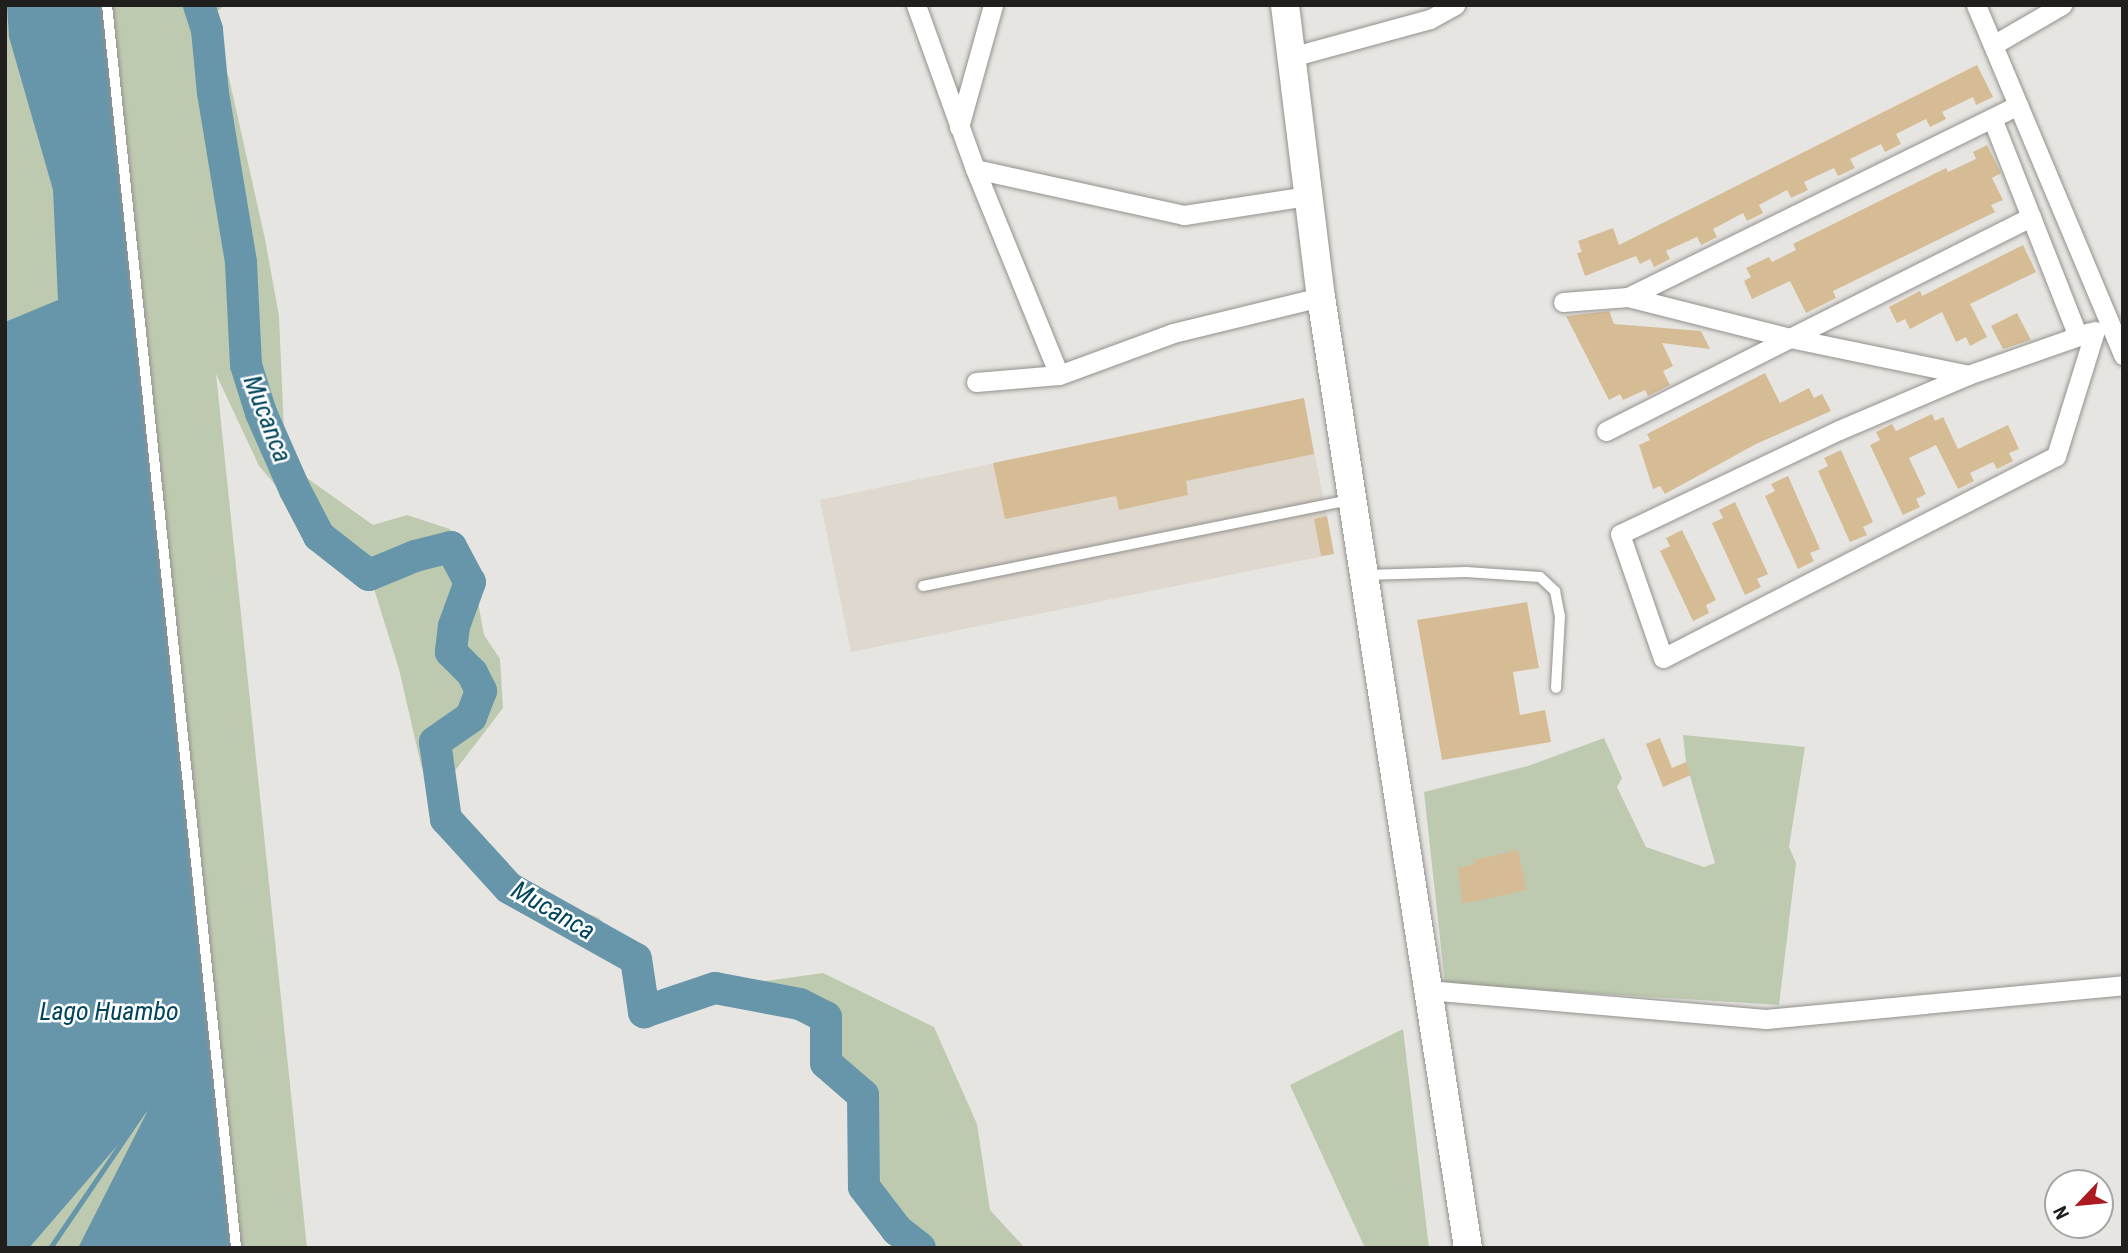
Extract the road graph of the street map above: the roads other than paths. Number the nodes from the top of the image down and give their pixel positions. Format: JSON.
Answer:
{"nodes":[{"id":1,"x":107,"y":5,"type":"edge"},
{"id":2,"x":916,"y":5,"type":"edge"},
{"id":3,"x":993,"y":5,"type":"edge"},
{"id":4,"x":1285,"y":5,"type":"edge"},
{"id":5,"x":1455,"y":5,"type":"edge"},
{"id":6,"x":1976,"y":5,"type":"edge"},
{"id":7,"x":2062,"y":5,"type":"edge"},
{"id":8,"x":1993,"y":45,"type":"junction"},
{"id":9,"x":1292,"y":57,"type":"junction"},
{"id":10,"x":2018,"y":105,"type":"junction"},
{"id":11,"x":1992,"y":118,"type":"junction"},
{"id":12,"x":959,"y":127,"type":"junction"},
{"id":13,"x":975,"y":169,"type":"junction"},
{"id":14,"x":1307,"y":196,"type":"junction"},
{"id":15,"x":2031,"y":217,"type":"junction"},
{"id":16,"x":1321,"y":297,"type":"junction"},
{"id":17,"x":1628,"y":297,"type":"junction"},
{"id":18,"x":1563,"y":302,"type":"dead end"},
{"id":19,"x":2094,"y":330,"type":"junction"},
{"id":20,"x":1790,"y":338,"type":"junction"},
{"id":21,"x":2122,"y":353,"type":"edge"},
{"id":22,"x":1059,"y":375,"type":"junction"},
{"id":23,"x":1968,"y":375,"type":"junction"},
{"id":24,"x":976,"y":382,"type":"dead end"},
{"id":25,"x":1606,"y":430,"type":"dead end"},
{"id":26,"x":1354,"y":499,"type":"junction"},
{"id":27,"x":1365,"y":575,"type":"junction"},
{"id":28,"x":923,"y":586,"type":"dead end"},
{"id":29,"x":1556,"y":688,"type":"dead end"},
{"id":30,"x":2123,"y":985,"type":"edge"},
{"id":31,"x":1427,"y":990,"type":"junction"},
{"id":32,"x":236,"y":1248,"type":"edge"},
{"id":33,"x":1468,"y":1248,"type":"edge"}],
"edges":[{"from":1,"to":32,"type":"lane"},
{"from":2,"to":12,"type":"street"},
{"from":3,"to":12,"type":"street"},
{"from":4,"to":9,"type":"street"},
{"from":5,"to":9,"type":"street"},
{"from":6,"to":8,"type":"street"},
{"from":7,"to":8,"type":"street"},
{"from":8,"to":10,"type":"street"},
{"from":9,"to":14,"type":"street"},
{"from":10,"to":11,"type":"street"},
{"from":10,"to":19,"type":"street"},
{"from":11,"to":15,"type":"street"},
{"from":11,"to":17,"type":"street"},
{"from":12,"to":13,"type":"street"},
{"from":13,"to":14,"type":"street"},
{"from":13,"to":22,"type":"street"},
{"from":14,"to":16,"type":"street"},
{"from":15,"to":19,"type":"street"},
{"from":15,"to":20,"type":"street"},
{"from":16,"to":22,"type":"street"},
{"from":16,"to":26,"type":"street"},
{"from":17,"to":18,"type":"street"},
{"from":17,"to":20,"type":"street"},
{"from":19,"to":21,"type":"street"},
{"from":19,"to":23,"type":"street"},
{"from":19,"to":23,"type":"street"},
{"from":20,"to":23,"type":"street"},
{"from":20,"to":25,"type":"street"},
{"from":22,"to":24,"type":"street"},
{"from":26,"to":27,"type":"street"},
{"from":26,"to":28,"type":"lane"},
{"from":27,"to":29,"type":"lane"},
{"from":27,"to":31,"type":"street"},
{"from":30,"to":31,"type":"street"},
{"from":31,"to":33,"type":"street"}]}
